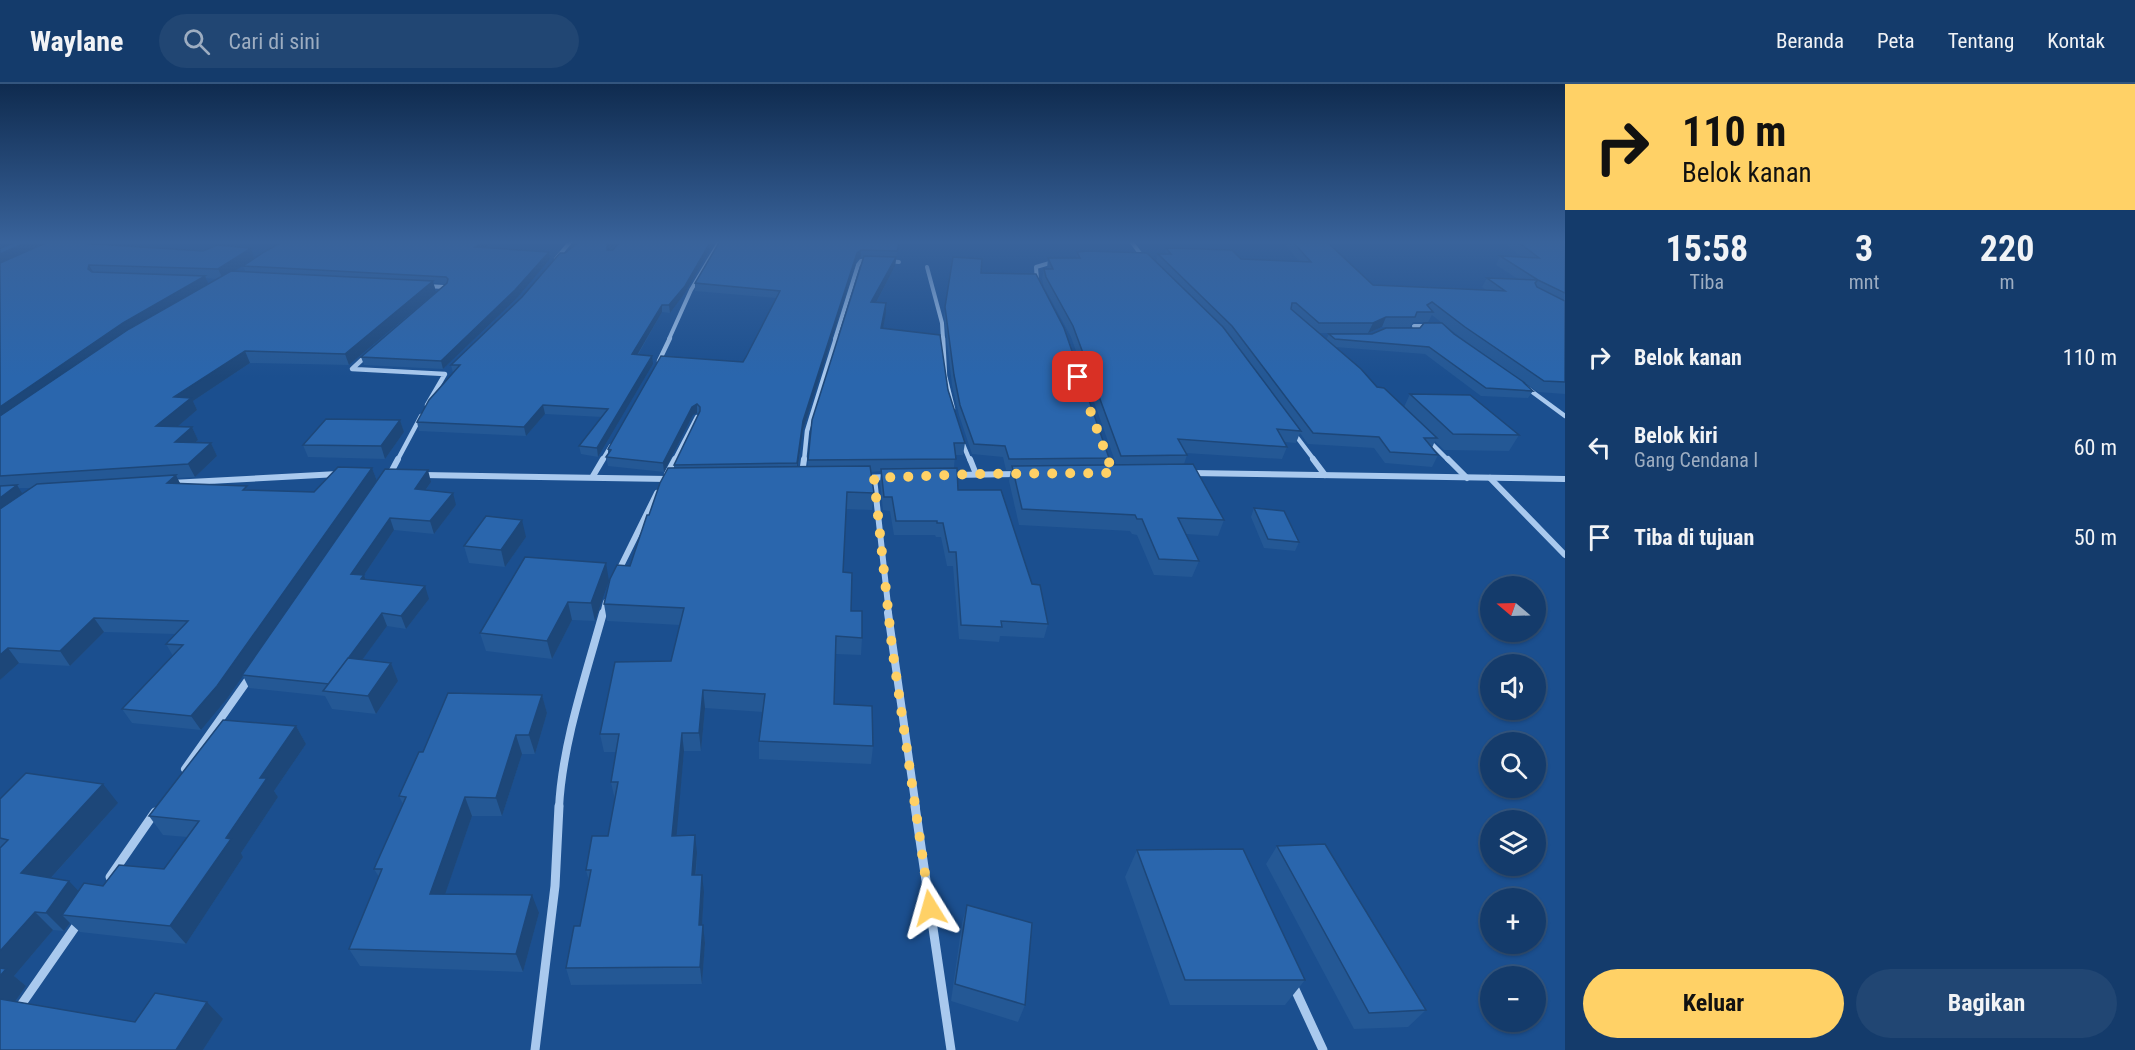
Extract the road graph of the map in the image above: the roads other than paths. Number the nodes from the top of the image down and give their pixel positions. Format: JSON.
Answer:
{"nodes":[{"id":1,"x":417,"y":286,"type":"edge"},
{"id":2,"x":693,"y":286,"type":"edge"},
{"id":3,"x":852,"y":286,"type":"edge"},
{"id":4,"x":932,"y":286,"type":"edge"},
{"id":5,"x":438,"y":296,"type":"edge"},
{"id":6,"x":1437,"y":326,"type":"edge"},
{"id":7,"x":1403,"y":331,"type":"edge"},
{"id":8,"x":369,"y":354,"type":"edge"},
{"id":9,"x":658,"y":364,"type":"edge"},
{"id":10,"x":453,"y":366,"type":"edge"},
{"id":11,"x":445,"y":374,"type":"junction"},
{"id":12,"x":1519,"y":383,"type":"edge"},
{"id":13,"x":954,"y":411,"type":"edge"},
{"id":14,"x":1565,"y":416,"type":"edge"},
{"id":15,"x":697,"y":417,"type":"edge"},
{"id":16,"x":1291,"y":429,"type":"edge"},
{"id":17,"x":959,"y":434,"type":"edge"},
{"id":18,"x":615,"y":438,"type":"edge"},
{"id":19,"x":1426,"y":438,"type":"edge"},
{"id":20,"x":1183,"y":473,"type":"edge"},
{"id":21,"x":345,"y":474,"type":"edge"},
{"id":22,"x":976,"y":474,"type":"junction"},
{"id":23,"x":1024,"y":474,"type":"edge"},
{"id":24,"x":379,"y":475,"type":"edge"},
{"id":25,"x":390,"y":475,"type":"junction"},
{"id":26,"x":402,"y":475,"type":"edge"},
{"id":27,"x":413,"y":475,"type":"edge"},
{"id":28,"x":942,"y":475,"type":"edge"},
{"id":29,"x":1325,"y":475,"type":"junction"},
{"id":30,"x":592,"y":476,"type":"junction"},
{"id":31,"x":896,"y":477,"type":"edge"},
{"id":32,"x":675,"y":478,"type":"edge"},
{"id":33,"x":790,"y":478,"type":"edge"},
{"id":34,"x":801,"y":478,"type":"junction"},
{"id":35,"x":812,"y":478,"type":"edge"},
{"id":36,"x":853,"y":478,"type":"edge"},
{"id":37,"x":874,"y":478,"type":"junction"},
{"id":38,"x":1467,"y":478,"type":"junction"},
{"id":39,"x":1490,"y":478,"type":"junction"},
{"id":40,"x":665,"y":479,"type":"junction"},
{"id":41,"x":1565,"y":479,"type":"edge"},
{"id":42,"x":169,"y":483,"type":"edge"},
{"id":43,"x":383,"y":484,"type":"edge"},
{"id":44,"x":1565,"y":555,"type":"edge"},
{"id":45,"x":616,"y":576,"type":"edge"},
{"id":46,"x":608,"y":594,"type":"edge"},
{"id":47,"x":254,"y":673,"type":"edge"},
{"id":48,"x":180,"y":777,"type":"edge"},
{"id":49,"x":160,"y":806,"type":"edge"},
{"id":50,"x":106,"y":882,"type":"edge"},
{"id":51,"x":87,"y":911,"type":"edge"},
{"id":52,"x":1288,"y":975,"type":"edge"},
{"id":53,"x":13,"y":1016,"type":"edge"},
{"id":54,"x":535,"y":1050,"type":"edge"},
{"id":55,"x":951,"y":1050,"type":"edge"},
{"id":56,"x":1323,"y":1050,"type":"edge"}],
"edges":[{"from":1,"to":5,"type":"street"},
{"from":2,"to":9,"type":"street"},
{"from":3,"to":34,"type":"street"},
{"from":4,"to":13,"type":"street"},
{"from":6,"to":7,"type":"street"},
{"from":8,"to":11,"type":"street"},
{"from":10,"to":11,"type":"street"},
{"from":11,"to":25,"type":"street"},
{"from":12,"to":14,"type":"street"},
{"from":15,"to":40,"type":"street"},
{"from":16,"to":29,"type":"street"},
{"from":17,"to":22,"type":"street"},
{"from":18,"to":30,"type":"street"},
{"from":19,"to":38,"type":"street"},
{"from":20,"to":29,"type":"street"},
{"from":21,"to":42,"type":"street"},
{"from":22,"to":23,"type":"street"},
{"from":22,"to":28,"type":"street"},
{"from":24,"to":25,"type":"street"},
{"from":25,"to":26,"type":"street"},
{"from":25,"to":43,"type":"street"},
{"from":27,"to":30,"type":"street"},
{"from":29,"to":38,"type":"street"},
{"from":30,"to":40,"type":"street"},
{"from":31,"to":37,"type":"street"},
{"from":32,"to":40,"type":"street"},
{"from":33,"to":34,"type":"street"},
{"from":34,"to":35,"type":"street"},
{"from":36,"to":37,"type":"street"},
{"from":37,"to":55,"type":"street"},
{"from":38,"to":39,"type":"street"},
{"from":39,"to":41,"type":"street"},
{"from":39,"to":44,"type":"street"},
{"from":40,"to":45,"type":"street"},
{"from":46,"to":54,"type":"street"},
{"from":47,"to":48,"type":"street"},
{"from":49,"to":50,"type":"street"},
{"from":51,"to":53,"type":"street"},
{"from":52,"to":56,"type":"street"}]}
